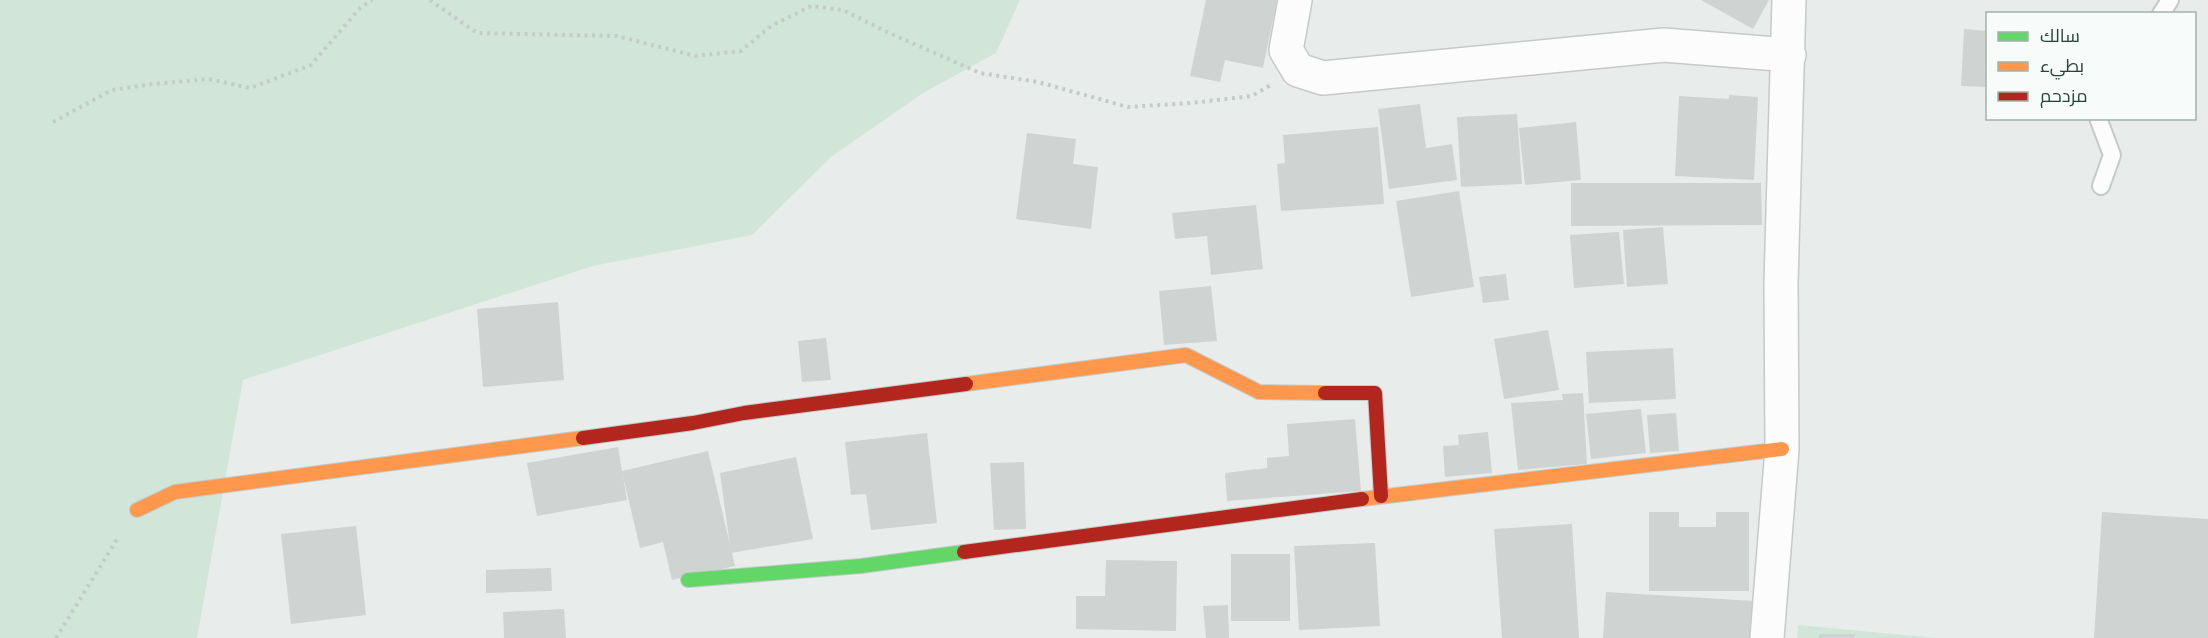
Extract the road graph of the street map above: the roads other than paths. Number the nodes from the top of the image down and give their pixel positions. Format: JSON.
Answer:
{"nodes":[{"id":1,"x":1295,"y":0,"type":"edge"},
{"id":2,"x":1789,"y":0,"type":"edge"},
{"id":3,"x":1789,"y":55,"type":"junction"},
{"id":4,"x":2099,"y":120,"type":"edge"},
{"id":5,"x":2101,"y":186,"type":"dead end"},
{"id":6,"x":1782,"y":449,"type":"junction"},
{"id":7,"x":1381,"y":496,"type":"junction"},
{"id":8,"x":137,"y":510,"type":"road end"},
{"id":9,"x":688,"y":580,"type":"dead end"},
{"id":10,"x":1767,"y":638,"type":"edge"}],
"edges":[{"from":1,"to":3,"type":"street"},
{"from":2,"to":3,"type":"street"},
{"from":3,"to":6,"type":"street"},
{"from":4,"to":5,"type":"lane"},
{"from":6,"to":7,"type":"street"},
{"from":6,"to":10,"type":"street"},
{"from":7,"to":8,"type":"street"},
{"from":7,"to":9,"type":"street"}]}
